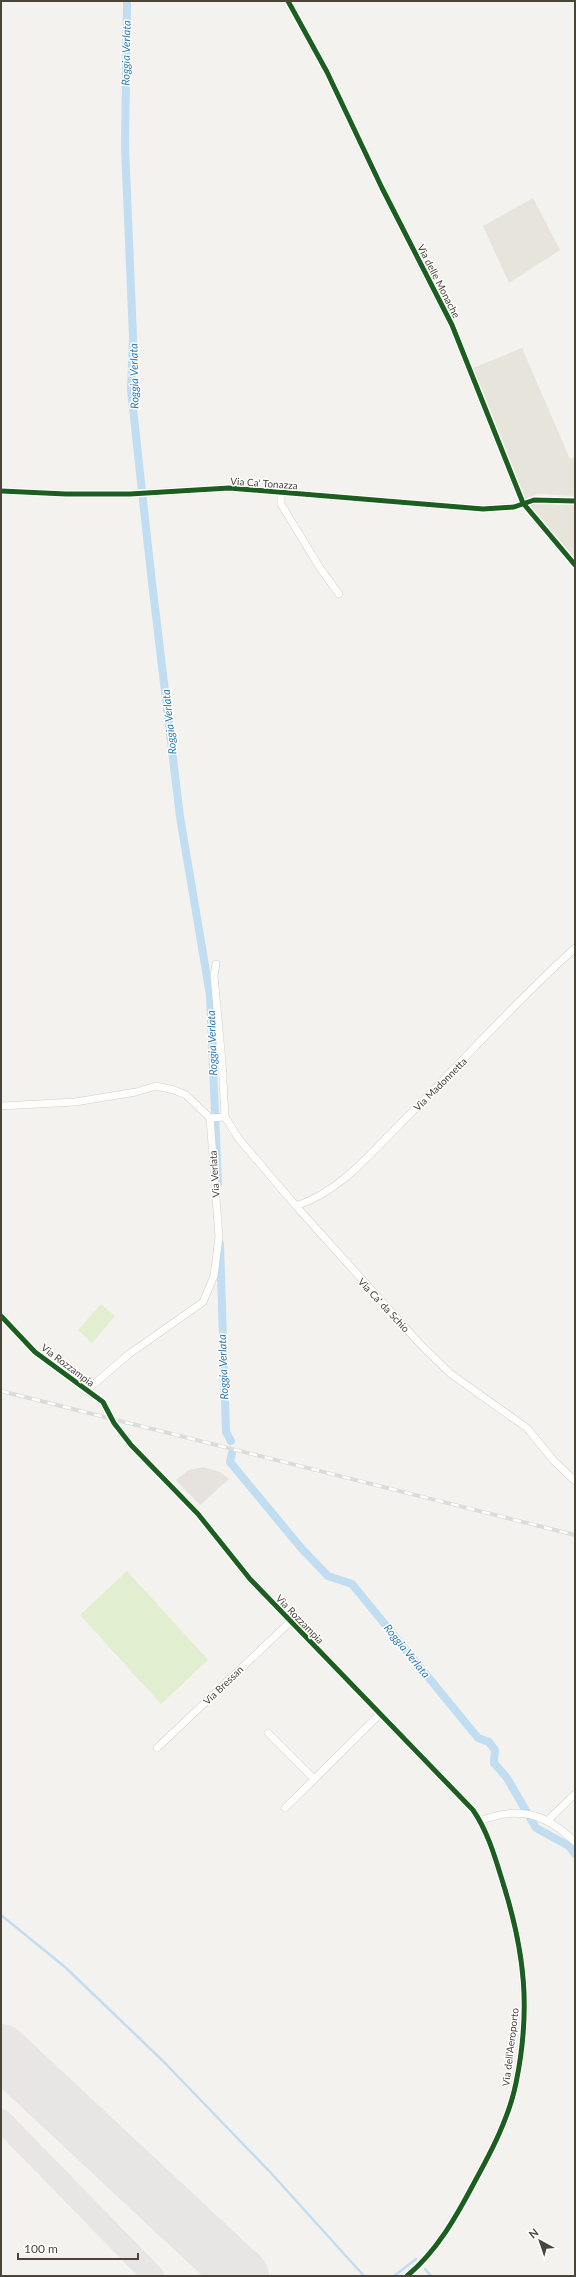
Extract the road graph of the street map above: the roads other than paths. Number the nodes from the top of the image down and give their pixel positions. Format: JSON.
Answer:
{"nodes":[{"id":1,"x":288,"y":1,"type":"edge"},
{"id":2,"x":1,"y":491,"type":"edge"},
{"id":3,"x":281,"y":493,"type":"junction"},
{"id":4,"x":575,"y":501,"type":"edge"},
{"id":5,"x":524,"y":503,"type":"junction"},
{"id":6,"x":575,"y":566,"type":"edge"},
{"id":7,"x":339,"y":594,"type":"dead end"},
{"id":8,"x":575,"y":948,"type":"edge"},
{"id":9,"x":216,"y":964,"type":"dead end"},
{"id":10,"x":1,"y":1106,"type":"edge"},
{"id":11,"x":217,"y":1118,"type":"junction"},
{"id":12,"x":296,"y":1206,"type":"junction"},
{"id":13,"x":1,"y":1316,"type":"edge"},
{"id":14,"x":86,"y":1391,"type":"junction"},
{"id":15,"x":107,"y":1410,"type":"tunnel mouth"},
{"id":16,"x":114,"y":1423,"type":"tunnel mouth"},
{"id":17,"x":575,"y":1481,"type":"edge"},
{"id":18,"x":290,"y":1622,"type":"junction"},
{"id":19,"x":379,"y":1715,"type":"junction"},
{"id":20,"x":268,"y":1733,"type":"dead end"},
{"id":21,"x":157,"y":1748,"type":"dead end"},
{"id":22,"x":314,"y":1779,"type":"junction"},
{"id":23,"x":575,"y":1794,"type":"edge"},
{"id":24,"x":285,"y":1808,"type":"dead end"},
{"id":25,"x":548,"y":1820,"type":"junction"},
{"id":26,"x":480,"y":1821,"type":"junction"},
{"id":27,"x":575,"y":1842,"type":"edge"},
{"id":28,"x":407,"y":2276,"type":"edge"}],
"edges":[{"from":1,"to":5,"type":"street","name":"Via delle Monache"},
{"from":2,"to":3,"type":"street","name":"Via Ca' Tonazza"},
{"from":3,"to":5,"type":"street","name":"Via Ca' Tonazza"},
{"from":3,"to":7,"type":"street","name":"Via Ca' Tonazza"},
{"from":4,"to":5,"type":"street","name":"Via Ca' Tonazza"},
{"from":5,"to":6,"type":"street","name":"Via delle Monache"},
{"from":8,"to":12,"type":"street","name":"Via Madonnetta"},
{"from":9,"to":11,"type":"street","name":"Via Verlata"},
{"from":10,"to":11,"type":"street"},
{"from":11,"to":12,"type":"street","name":"Via Ca' da Schio"},
{"from":11,"to":14,"type":"street","name":"Via Verlata"},
{"from":12,"to":17,"type":"street","name":"Via Ca' da Schio"},
{"from":13,"to":14,"type":"street","name":"Via Rozzampia"},
{"from":14,"to":15,"type":"street","name":"Via Rozzampia"},
{"from":16,"to":18,"type":"street","name":"Via Rozzampia"},
{"from":18,"to":19,"type":"street","name":"Via Rozzampia"},
{"from":18,"to":21,"type":"street","name":"Via Bressan"},
{"from":19,"to":22,"type":"street"},
{"from":19,"to":26,"type":"street","name":"Via Rozzampia"},
{"from":20,"to":22,"type":"street"},
{"from":22,"to":24,"type":"street"},
{"from":23,"to":25,"type":"street"},
{"from":25,"to":26,"type":"street"},
{"from":25,"to":27,"type":"street"},
{"from":26,"to":28,"type":"street","name":"Via dell'Aeroporto"}]}
